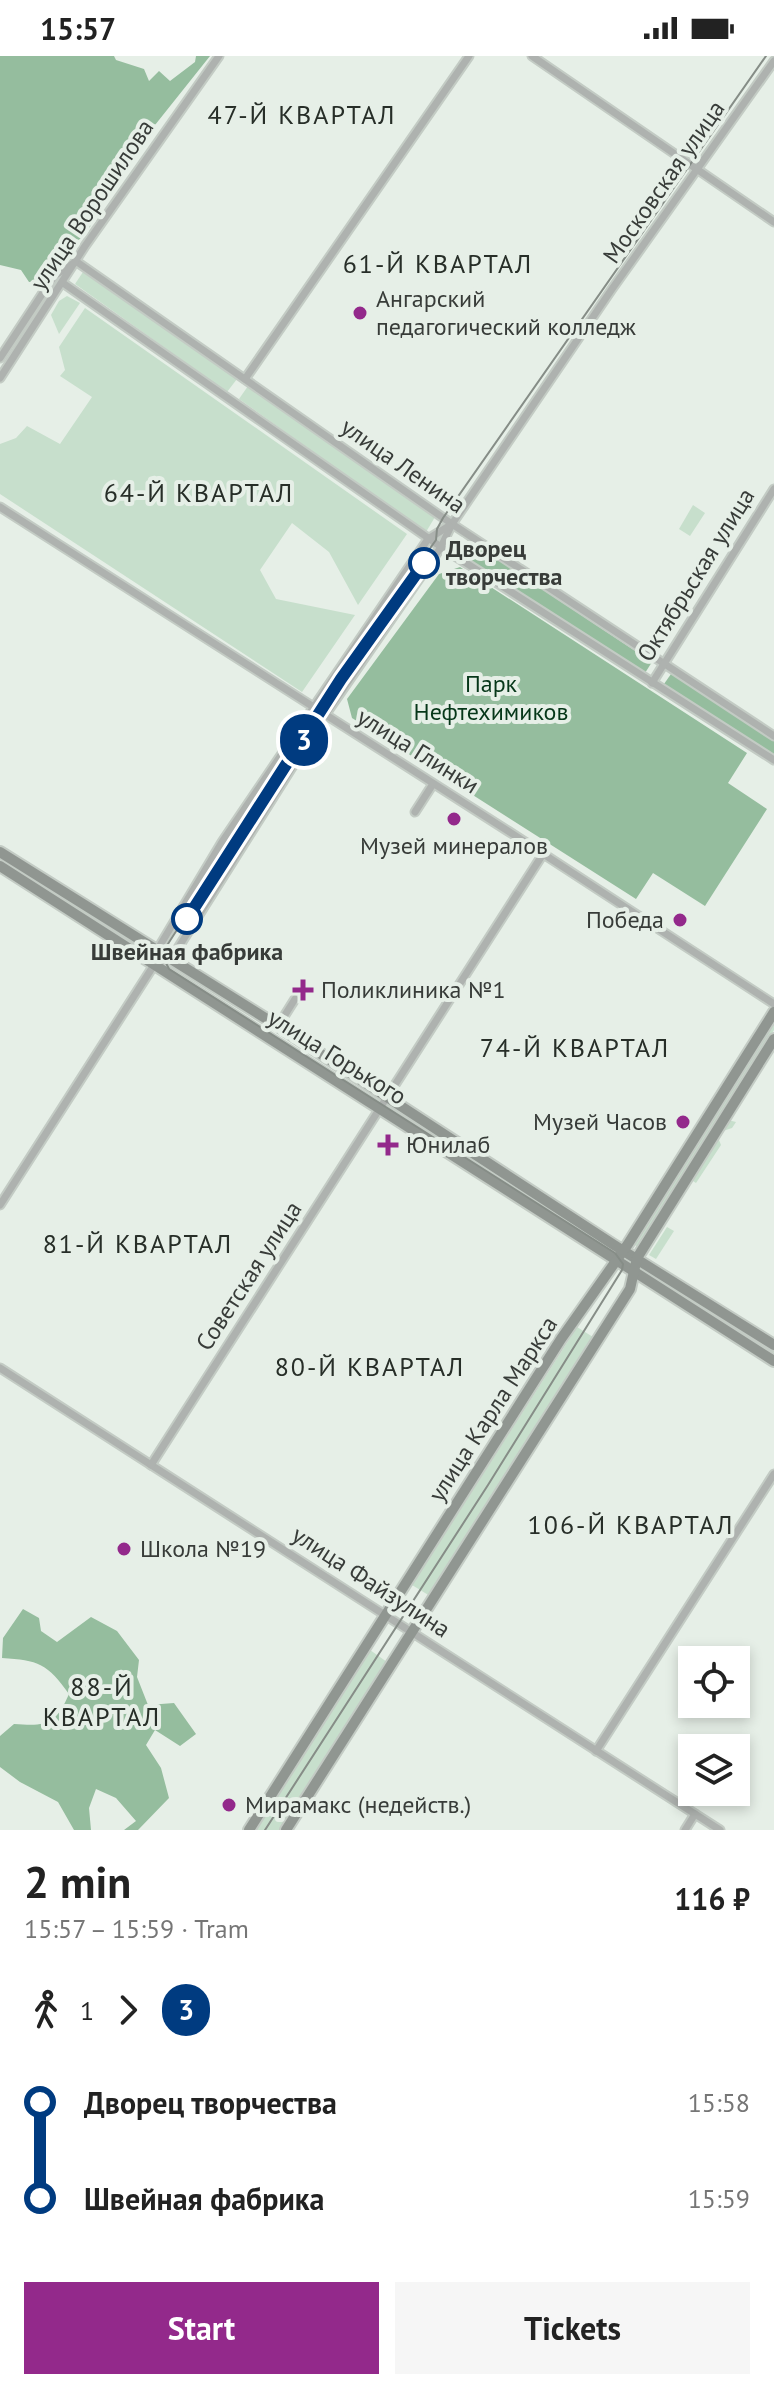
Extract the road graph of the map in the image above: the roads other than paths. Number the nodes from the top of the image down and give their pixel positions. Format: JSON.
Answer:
{"nodes":[{"id":1,"x":219,"y":56,"type":"edge"},
{"id":2,"x":469,"y":56,"type":"edge"},
{"id":3,"x":532,"y":56,"type":"edge"},
{"id":4,"x":774,"y":61,"type":"edge"},
{"id":5,"x":696,"y":171,"type":"junction"},
{"id":6,"x":774,"y":222,"type":"edge"},
{"id":7,"x":77,"y":262,"type":"junction"},
{"id":8,"x":63,"y":283,"type":"junction"},
{"id":9,"x":0,"y":358,"type":"edge"},
{"id":10,"x":0,"y":378,"type":"edge"},
{"id":11,"x":245,"y":379,"type":"junction"},
{"id":12,"x":774,"y":489,"type":"edge"},
{"id":13,"x":0,"y":507,"type":"edge"},
{"id":14,"x":452,"y":524,"type":"junction"},
{"id":15,"x":428,"y":539,"type":"junction"},
{"id":16,"x":441,"y":547,"type":"junction"},
{"id":17,"x":664,"y":665,"type":"junction"},
{"id":18,"x":652,"y":683,"type":"junction"},
{"id":19,"x":313,"y":707,"type":"junction"},
{"id":20,"x":325,"y":715,"type":"junction"},
{"id":21,"x":774,"y":736,"type":"edge"},
{"id":22,"x":774,"y":760,"type":"edge"},
{"id":23,"x":433,"y":784,"type":"junction"},
{"id":24,"x":415,"y":812,"type":"dead end"},
{"id":25,"x":0,"y":852,"type":"edge"},
{"id":26,"x":543,"y":854,"type":"junction"},
{"id":27,"x":0,"y":866,"type":"edge"},
{"id":28,"x":156,"y":952,"type":"junction"},
{"id":29,"x":169,"y":959,"type":"junction"},
{"id":30,"x":154,"y":965,"type":"junction"},
{"id":31,"x":295,"y":999,"type":"dead end"},
{"id":32,"x":774,"y":1004,"type":"edge"},
{"id":33,"x":774,"y":1012,"type":"edge"},
{"id":34,"x":278,"y":1026,"type":"junction"},
{"id":35,"x":774,"y":1039,"type":"edge"},
{"id":36,"x":387,"y":1098,"type":"junction"},
{"id":37,"x":380,"y":1108,"type":"junction"},
{"id":38,"x":0,"y":1205,"type":"edge"},
{"id":39,"x":623,"y":1250,"type":"junction"},
{"id":40,"x":637,"y":1258,"type":"junction"},
{"id":41,"x":615,"y":1260,"type":"junction"},
{"id":42,"x":635,"y":1272,"type":"junction"},
{"id":43,"x":702,"y":1300,"type":"junction"},
{"id":44,"x":695,"y":1311,"type":"junction"},
{"id":45,"x":774,"y":1345,"type":"edge"},
{"id":46,"x":774,"y":1361,"type":"edge"},
{"id":47,"x":0,"y":1368,"type":"edge"},
{"id":48,"x":151,"y":1465,"type":"junction"},
{"id":49,"x":774,"y":1474,"type":"edge"},
{"id":50,"x":386,"y":1615,"type":"junction"},
{"id":51,"x":413,"y":1632,"type":"junction"},
{"id":52,"x":596,"y":1751,"type":"junction"},
{"id":53,"x":695,"y":1814,"type":"junction"},
{"id":54,"x":249,"y":1830,"type":"edge"},
{"id":55,"x":286,"y":1830,"type":"edge"},
{"id":56,"x":685,"y":1830,"type":"edge"},
{"id":57,"x":720,"y":1830,"type":"edge"}],
"edges":[{"from":1,"to":7,"type":"street","name":"улица Ворошилова"},
{"from":2,"to":11,"type":"street"},
{"from":3,"to":5,"type":"street"},
{"from":4,"to":5,"type":"street","name":"Московская улица"},
{"from":5,"to":6,"type":"street"},
{"from":5,"to":14,"type":"street","name":"Московская улица"},
{"from":7,"to":8,"type":"street","name":"улица Ворошилова"},
{"from":7,"to":9,"type":"street","name":"улица Ворошилова"},
{"from":7,"to":11,"type":"street","name":"улица Ленина"},
{"from":8,"to":10,"type":"street","name":"улица Ворошилова"},
{"from":8,"to":15,"type":"street","name":"улица Ленина"},
{"from":11,"to":14,"type":"street","name":"улица Ленина"},
{"from":12,"to":17,"type":"street","name":"Октябрьская улица"},
{"from":13,"to":19,"type":"street","name":"улица Глинки"},
{"from":14,"to":15,"type":"street","name":"Московская улица"},
{"from":14,"to":16,"type":"street","name":"Московская улица"},
{"from":14,"to":17,"type":"street","name":"улица Ленина"},
{"from":15,"to":16,"type":"street","name":"улица Ленина"},
{"from":15,"to":19,"type":"street","name":"Московская улица"},
{"from":16,"to":18,"type":"street","name":"улица Ленина"},
{"from":16,"to":20,"type":"street","name":"Московская улица"},
{"from":17,"to":18,"type":"street","name":"Октябрьская улица"},
{"from":17,"to":21,"type":"street","name":"улица Ленина"},
{"from":18,"to":22,"type":"street","name":"улица Ленина"},
{"from":19,"to":20,"type":"street","name":"улица Глинки"},
{"from":19,"to":28,"type":"street","name":"Московская улица"},
{"from":20,"to":23,"type":"street","name":"улица Глинки"},
{"from":20,"to":29,"type":"street","name":"Московская улица"},
{"from":23,"to":24,"type":"street"},
{"from":23,"to":26,"type":"street","name":"улица Глинки"},
{"from":25,"to":28,"type":"main road","name":"улица Горького"},
{"from":26,"to":32,"type":"street","name":"улица Глинки"},
{"from":26,"to":36,"type":"street"},
{"from":27,"to":30,"type":"main road","name":"улица Горького"},
{"from":28,"to":29,"type":"main road","name":"улица Горького"},
{"from":28,"to":30,"type":"street","name":"Московская улица"},
{"from":29,"to":30,"type":"street"},
{"from":29,"to":34,"type":"main road","name":"улица Горького"},
{"from":30,"to":37,"type":"main road","name":"улица Горького"},
{"from":30,"to":38,"type":"street","name":"Московская улица"},
{"from":31,"to":34,"type":"street"},
{"from":33,"to":39,"type":"main road","name":"улица Карла Маркса"},
{"from":34,"to":36,"type":"main road","name":"улица Горького"},
{"from":35,"to":40,"type":"main road"},
{"from":36,"to":37,"type":"street"},
{"from":36,"to":39,"type":"main road","name":"улица Горького"},
{"from":37,"to":41,"type":"main road","name":"улица Горького"},
{"from":37,"to":48,"type":"street","name":"Советская улица"},
{"from":39,"to":40,"type":"main road","name":"улица Горького"},
{"from":39,"to":41,"type":"main road","name":"улица Карла Маркса"},
{"from":40,"to":42,"type":"main road"},
{"from":40,"to":43,"type":"main road","name":"улица Горького"},
{"from":41,"to":42,"type":"main road","name":"улица Горького"},
{"from":41,"to":50,"type":"main road","name":"улица Карла Маркса"},
{"from":42,"to":44,"type":"main road","name":"улица Горького"},
{"from":42,"to":51,"type":"main road"},
{"from":43,"to":44,"type":"main road"},
{"from":43,"to":45,"type":"main road","name":"улица Горького"},
{"from":44,"to":46,"type":"main road","name":"улица Горького"},
{"from":47,"to":48,"type":"street","name":"улица Файзулина"},
{"from":48,"to":50,"type":"street","name":"улица Файзулина"},
{"from":49,"to":52,"type":"street"},
{"from":50,"to":51,"type":"street","name":"улица Файзулина"},
{"from":50,"to":54,"type":"main road","name":"улица Карла Маркса"},
{"from":51,"to":52,"type":"street","name":"улица Файзулина"},
{"from":51,"to":55,"type":"main road"},
{"from":52,"to":53,"type":"street","name":"улица Файзулина"},
{"from":53,"to":56,"type":"street"},
{"from":53,"to":57,"type":"street","name":"улица Файзулина"}]}
